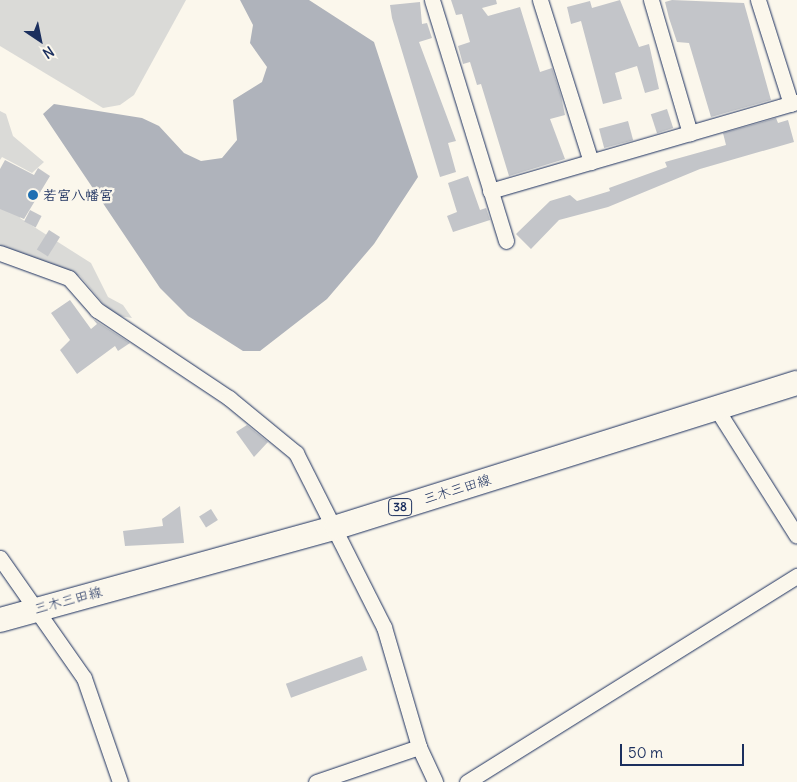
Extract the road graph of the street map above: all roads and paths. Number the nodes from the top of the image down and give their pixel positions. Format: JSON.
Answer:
{"nodes":[{"id":1,"x":432,"y":0,"type":"edge"},
{"id":2,"x":540,"y":0,"type":"edge"},
{"id":3,"x":651,"y":0,"type":"edge"},
{"id":4,"x":758,"y":0,"type":"edge"},
{"id":5,"x":794,"y":103,"type":"edge"},
{"id":6,"x":690,"y":133,"type":"junction"},
{"id":7,"x":591,"y":162,"type":"junction"},
{"id":8,"x":490,"y":191,"type":"junction"},
{"id":9,"x":506,"y":241,"type":"dead end"},
{"id":10,"x":0,"y":253,"type":"edge"},
{"id":11,"x":797,"y":383,"type":"edge"},
{"id":12,"x":716,"y":408,"type":"junction"},
{"id":13,"x":337,"y":527,"type":"junction"},
{"id":14,"x":797,"y":536,"type":"edge"},
{"id":15,"x":0,"y":558,"type":"edge"},
{"id":16,"x":797,"y":576,"type":"edge"},
{"id":17,"x":35,"y":609,"type":"junction"},
{"id":18,"x":0,"y":620,"type":"edge"},
{"id":19,"x":419,"y":747,"type":"junction"},
{"id":20,"x":120,"y":782,"type":"edge"},
{"id":21,"x":316,"y":782,"type":"edge"},
{"id":22,"x":435,"y":782,"type":"edge"},
{"id":23,"x":467,"y":782,"type":"edge"}],
"edges":[{"from":1,"to":8,"type":"street"},
{"from":2,"to":7,"type":"street"},
{"from":3,"to":6,"type":"street"},
{"from":4,"to":5,"type":"street"},
{"from":5,"to":6,"type":"street"},
{"from":6,"to":7,"type":"street"},
{"from":7,"to":8,"type":"street"},
{"from":8,"to":9,"type":"street"},
{"from":10,"to":13,"type":"street"},
{"from":11,"to":12,"type":"main road","name":"三木三田線","number":"38"},
{"from":12,"to":13,"type":"main road","name":"三木三田線","number":"38"},
{"from":12,"to":14,"type":"street"},
{"from":13,"to":17,"type":"main road","name":"三木三田線","number":"38"},
{"from":13,"to":19,"type":"street"},
{"from":15,"to":17,"type":"street"},
{"from":16,"to":23,"type":"street"},
{"from":17,"to":18,"type":"main road","name":"三木三田線","number":"38"},
{"from":17,"to":20,"type":"street"},
{"from":19,"to":21,"type":"street"},
{"from":19,"to":22,"type":"street"}]}
